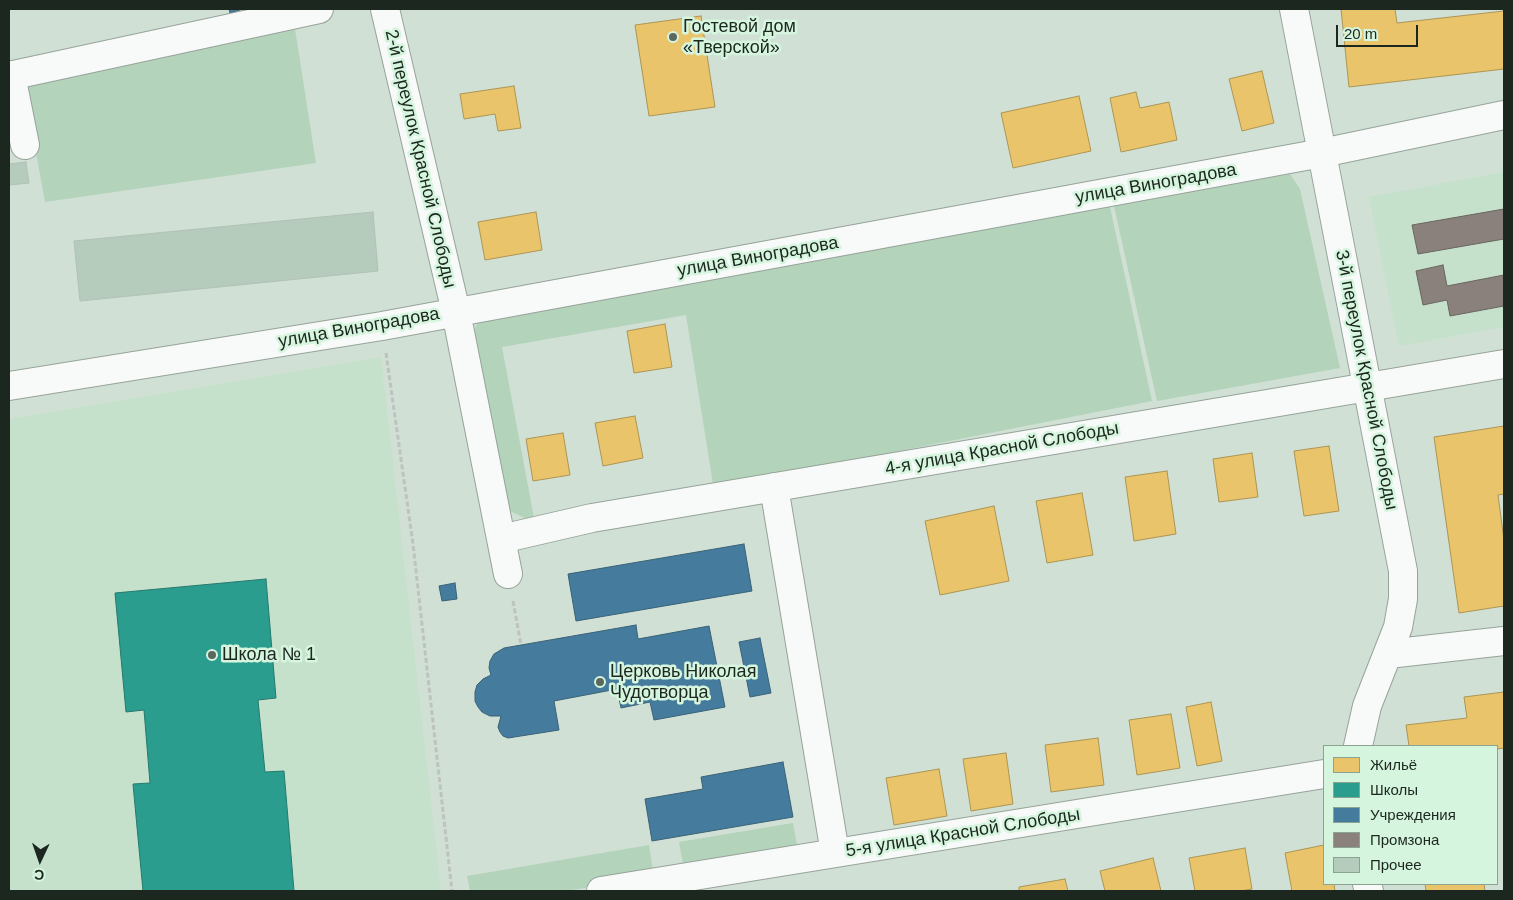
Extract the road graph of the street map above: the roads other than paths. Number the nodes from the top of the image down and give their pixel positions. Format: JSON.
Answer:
{"nodes":[{"id":1,"x":319,"y":9,"type":"edge"},
{"id":2,"x":385,"y":9,"type":"edge"},
{"id":3,"x":1294,"y":9,"type":"edge"},
{"id":4,"x":10,"y":76,"type":"edge"},
{"id":5,"x":1504,"y":115,"type":"edge"},
{"id":6,"x":25,"y":145,"type":"dead end"},
{"id":7,"x":1322,"y":153,"type":"junction"},
{"id":8,"x":456,"y":312,"type":"junction"},
{"id":9,"x":1504,"y":364,"type":"edge"},
{"id":10,"x":9,"y":386,"type":"edge"},
{"id":11,"x":1367,"y":387,"type":"junction"},
{"id":12,"x":774,"y":487,"type":"junction"},
{"id":13,"x":502,"y":539,"type":"junction"},
{"id":14,"x":508,"y":574,"type":"road end"},
{"id":15,"x":1504,"y":641,"type":"edge"},
{"id":16,"x":1388,"y":654,"type":"junction"},
{"id":17,"x":1358,"y":745,"type":"edge"},
{"id":18,"x":1323,"y":774,"type":"edge"},
{"id":19,"x":835,"y":853,"type":"junction"},
{"id":20,"x":602,"y":891,"type":"edge"}],
"edges":[{"from":1,"to":4,"type":"street"},
{"from":2,"to":8,"type":"street","name":"2-й переулок Красной Слободы"},
{"from":3,"to":7,"type":"street","name":"3-й переулок Красной Слободы"},
{"from":4,"to":6,"type":"street"},
{"from":5,"to":7,"type":"street","name":"улица Виноградова"},
{"from":7,"to":8,"type":"street","name":"улица Виноградова"},
{"from":7,"to":11,"type":"street","name":"3-й переулок Красной Слободы"},
{"from":8,"to":10,"type":"street","name":"улица Виноградова"},
{"from":8,"to":13,"type":"street","name":"2-й переулок Красной Слободы"},
{"from":9,"to":11,"type":"street","name":"4-я улица Красной Слободы"},
{"from":11,"to":12,"type":"street","name":"4-я улица Красной Слободы"},
{"from":11,"to":16,"type":"street","name":"3-й переулок Красной Слободы"},
{"from":12,"to":13,"type":"street","name":"4-я улица Красной Слободы"},
{"from":12,"to":19,"type":"street"},
{"from":13,"to":14,"type":"street","name":"2-й переулок Красной Слободы"},
{"from":15,"to":16,"type":"street"},
{"from":16,"to":17,"type":"street","name":"3-й переулок Красной Слободы"},
{"from":18,"to":19,"type":"street","name":"5-я улица Красной Слободы"},
{"from":19,"to":20,"type":"street","name":"5-я улица Красной Слободы"}]}
